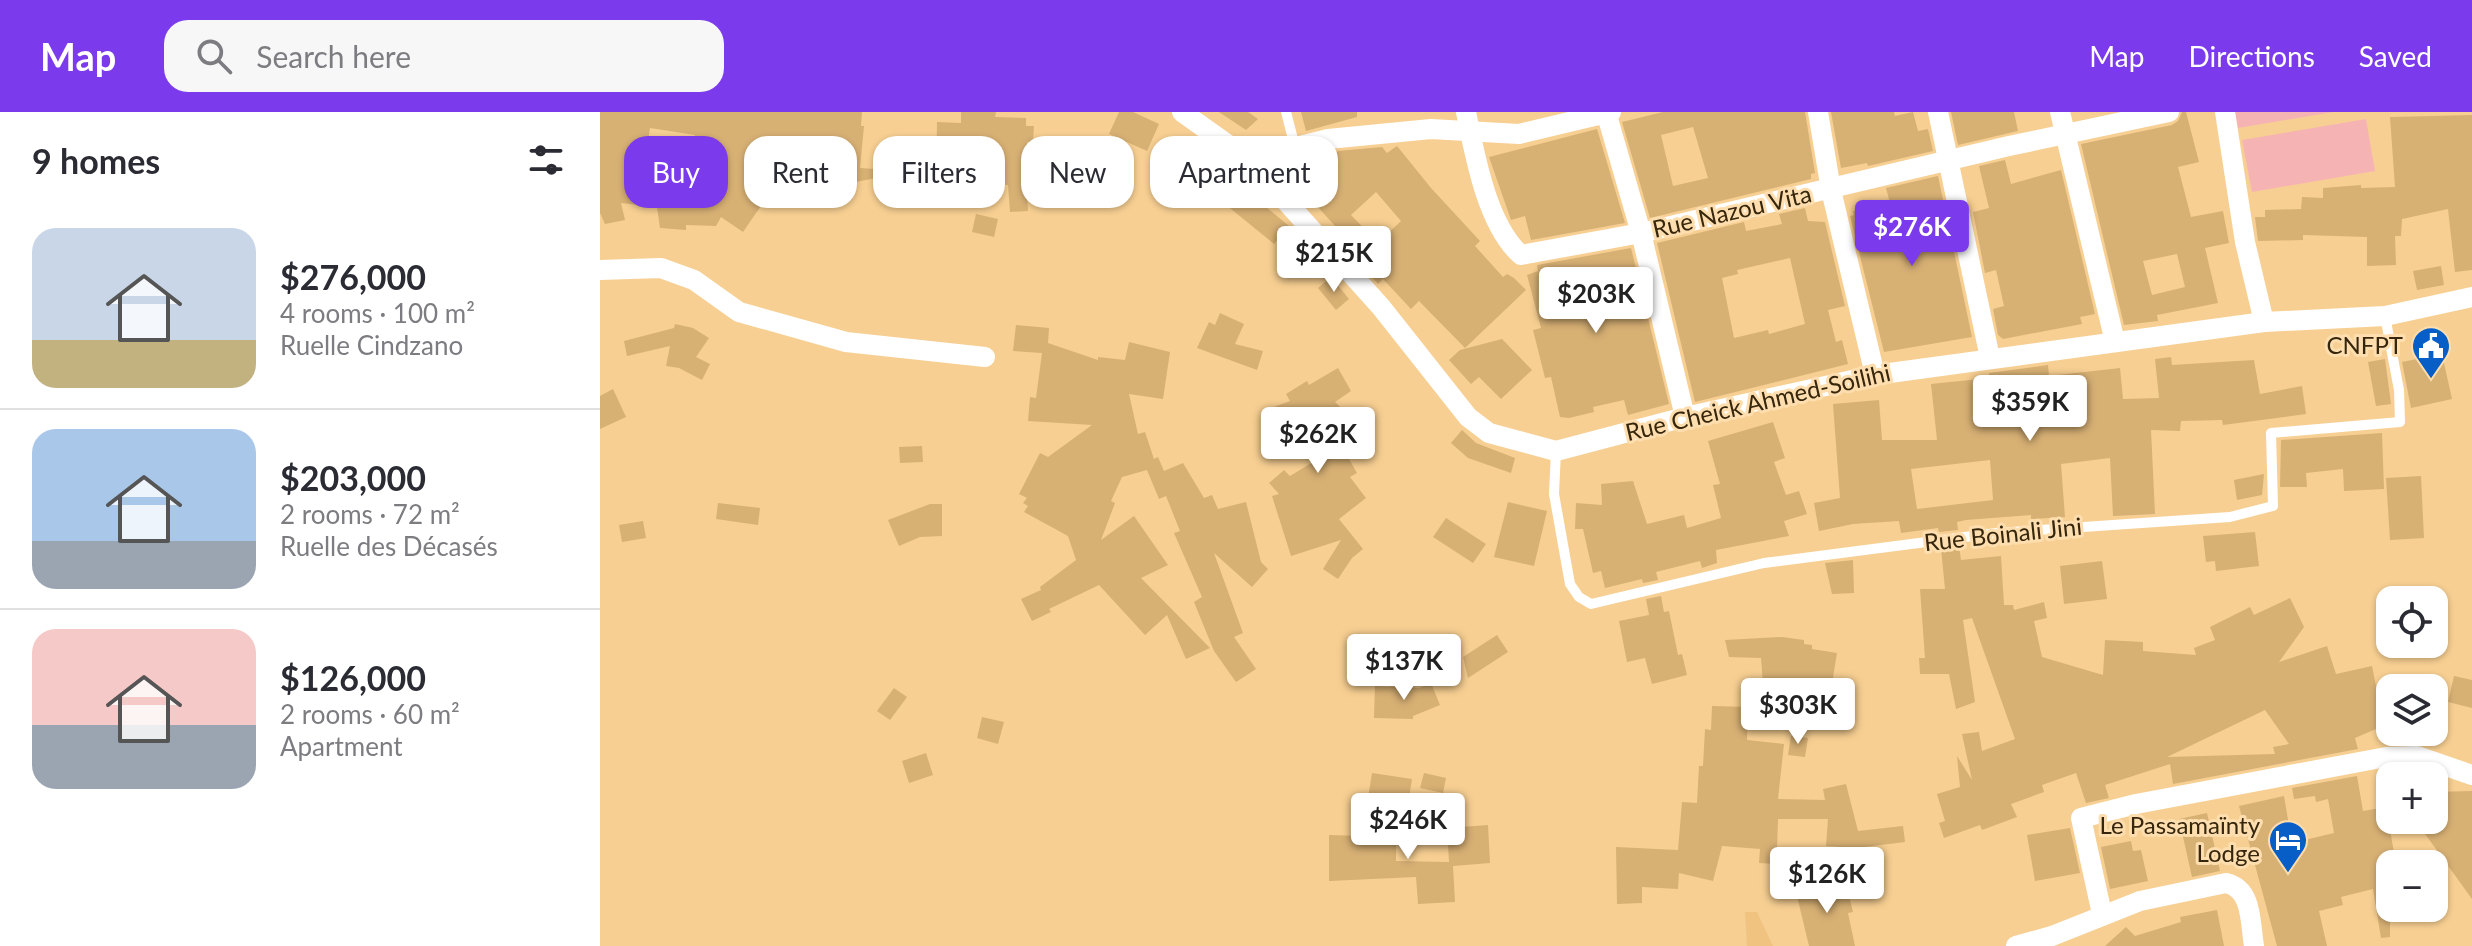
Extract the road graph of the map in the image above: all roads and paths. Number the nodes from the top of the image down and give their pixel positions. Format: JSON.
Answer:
{"nodes":[{"id":1,"x":1182,"y":112,"type":"edge"},
{"id":2,"x":1286,"y":112,"type":"edge"},
{"id":3,"x":1608,"y":112,"type":"edge"},
{"id":4,"x":1818,"y":112,"type":"edge"},
{"id":5,"x":1938,"y":112,"type":"edge"},
{"id":6,"x":2060,"y":112,"type":"edge"},
{"id":7,"x":2169,"y":112,"type":"edge"},
{"id":8,"x":2225,"y":112,"type":"edge"},
{"id":9,"x":1468,"y":122,"type":"edge"},
{"id":10,"x":2066,"y":135,"type":"junction"},
{"id":11,"x":1216,"y":136,"type":"edge"},
{"id":12,"x":1292,"y":136,"type":"edge"},
{"id":13,"x":1338,"y":138,"type":"edge"},
{"id":14,"x":1950,"y":162,"type":"junction"},
{"id":15,"x":1831,"y":190,"type":"junction"},
{"id":16,"x":1292,"y":208,"type":"edge"},
{"id":17,"x":1641,"y":233,"type":"junction"},
{"id":18,"x":600,"y":270,"type":"edge"},
{"id":19,"x":2472,"y":297,"type":"edge"},
{"id":20,"x":2385,"y":316,"type":"junction"},
{"id":21,"x":2264,"y":322,"type":"junction"},
{"id":22,"x":2115,"y":342,"type":"junction"},
{"id":23,"x":985,"y":357,"type":"dead end"},
{"id":24,"x":1990,"y":358,"type":"junction"},
{"id":25,"x":1875,"y":375,"type":"junction"},
{"id":26,"x":1685,"y":417,"type":"junction"},
{"id":27,"x":1556,"y":451,"type":"junction"},
{"id":28,"x":2472,"y":775,"type":"edge"},
{"id":29,"x":2102,"y":914,"type":"junction"},
{"id":30,"x":2016,"y":946,"type":"edge"},
{"id":31,"x":2254,"y":946,"type":"edge"}],
"edges":[{"from":1,"to":11,"type":"street","name":"Rue Cheick Ahmed-Soilihi"},
{"from":2,"to":12,"type":"lane"},
{"from":3,"to":9,"type":"street"},
{"from":3,"to":17,"type":"street"},
{"from":4,"to":15,"type":"street"},
{"from":5,"to":14,"type":"street"},
{"from":6,"to":10,"type":"street"},
{"from":7,"to":10,"type":"street","name":"Rue Nazou Vita"},
{"from":8,"to":21,"type":"street"},
{"from":9,"to":13,"type":"street"},
{"from":9,"to":17,"type":"street","name":"Rue Nazou Vita"},
{"from":10,"to":14,"type":"street","name":"Rue Nazou Vita"},
{"from":10,"to":22,"type":"street"},
{"from":14,"to":15,"type":"street","name":"Rue Nazou Vita"},
{"from":14,"to":24,"type":"street"},
{"from":15,"to":17,"type":"street","name":"Rue Nazou Vita"},
{"from":15,"to":25,"type":"street"},
{"from":16,"to":27,"type":"street","name":"Rue Cheick Ahmed-Soilihi"},
{"from":17,"to":26,"type":"street"},
{"from":18,"to":23,"type":"street"},
{"from":19,"to":20,"type":"street","name":"Rue Cheick Ahmed-Soilihi"},
{"from":20,"to":21,"type":"street","name":"Rue Cheick Ahmed-Soilihi"},
{"from":20,"to":27,"type":"lane","name":"Rue Boinali Jini"},
{"from":21,"to":22,"type":"street","name":"Rue Cheick Ahmed-Soilihi"},
{"from":22,"to":24,"type":"street","name":"Rue Cheick Ahmed-Soilihi"},
{"from":24,"to":25,"type":"street","name":"Rue Cheick Ahmed-Soilihi"},
{"from":25,"to":26,"type":"street","name":"Rue Cheick Ahmed-Soilihi"},
{"from":26,"to":27,"type":"street","name":"Rue Cheick Ahmed-Soilihi"},
{"from":28,"to":29,"type":"street"},
{"from":29,"to":30,"type":"street"},
{"from":29,"to":31,"type":"street"}]}
